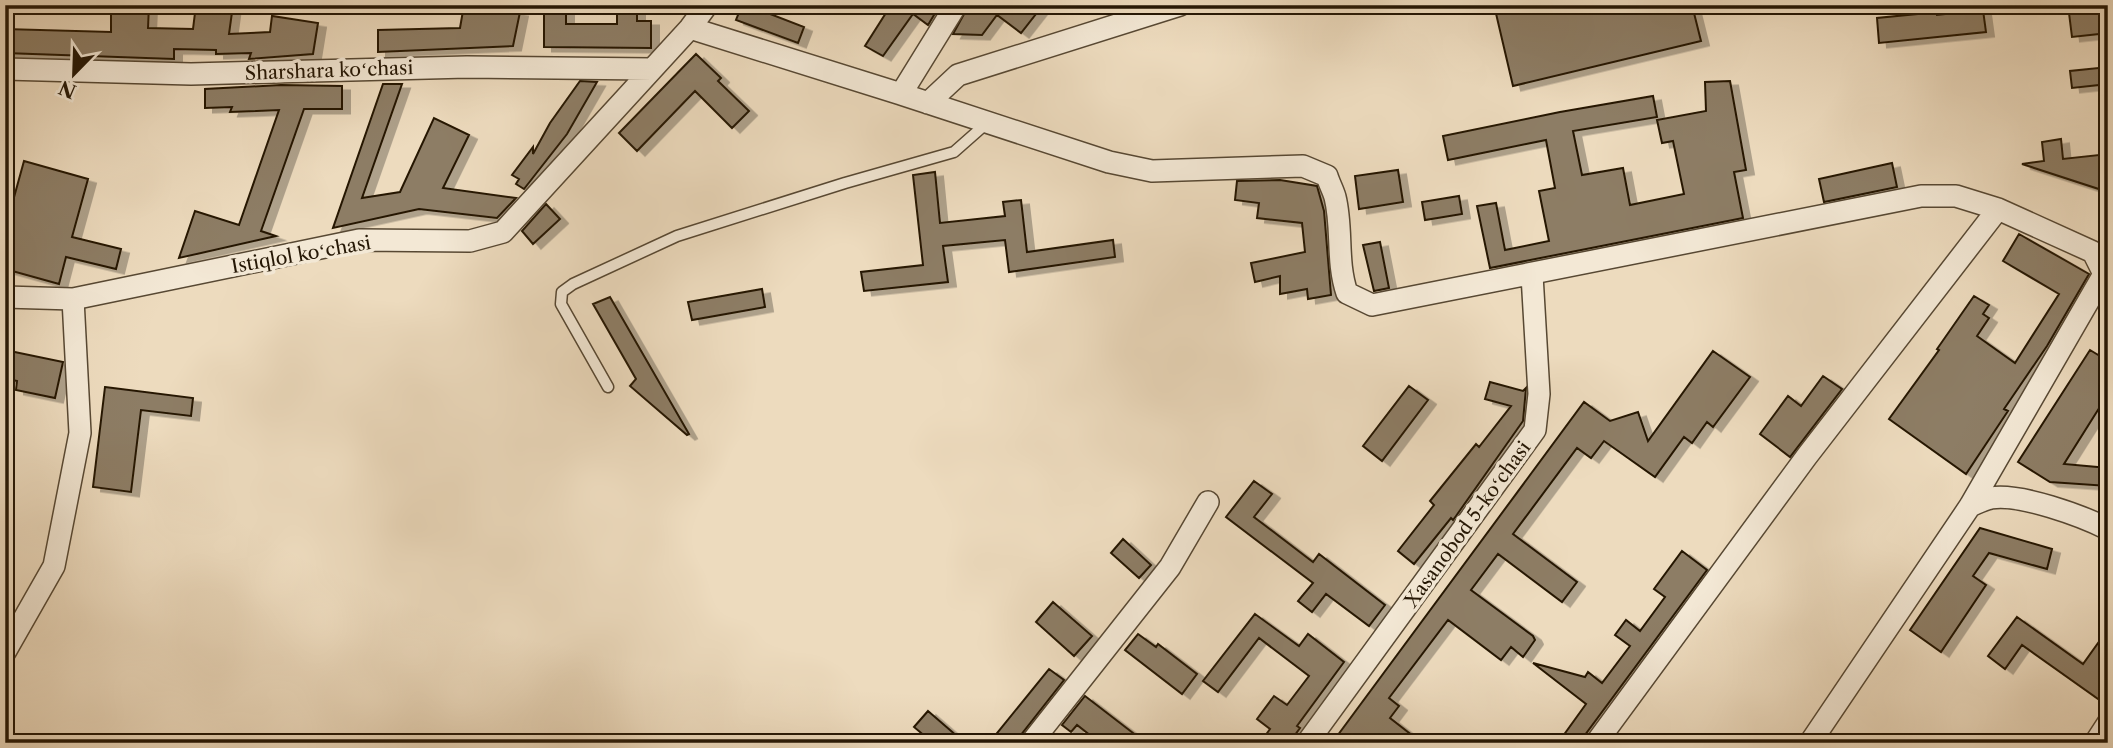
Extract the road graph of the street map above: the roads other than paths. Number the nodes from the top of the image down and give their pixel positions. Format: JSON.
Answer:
{"nodes":[{"id":1,"x":706,"y":5,"type":"edge"},
{"id":2,"x":956,"y":5,"type":"edge"},
{"id":3,"x":1180,"y":5,"type":"edge"},
{"id":4,"x":690,"y":28,"type":"junction"},
{"id":5,"x":5,"y":69,"type":"edge"},
{"id":6,"x":652,"y":69,"type":"junction"},
{"id":7,"x":901,"y":94,"type":"junction"},
{"id":8,"x":928,"y":103,"type":"junction"},
{"id":9,"x":988,"y":122,"type":"junction"},
{"id":10,"x":1998,"y":209,"type":"junction"},
{"id":11,"x":2100,"y":248,"type":"edge"},
{"id":12,"x":1532,"y":275,"type":"junction"},
{"id":13,"x":5,"y":297,"type":"edge"},
{"id":14,"x":73,"y":299,"type":"junction"},
{"id":15,"x":608,"y":387,"type":"dead end"},
{"id":16,"x":1208,"y":502,"type":"dead end"},
{"id":17,"x":1970,"y":506,"type":"junction"},
{"id":18,"x":2108,"y":529,"type":"edge"},
{"id":19,"x":5,"y":652,"type":"edge"},
{"id":20,"x":2108,"y":723,"type":"edge"},
{"id":21,"x":1031,"y":743,"type":"edge"},
{"id":22,"x":1307,"y":743,"type":"edge"},
{"id":23,"x":1596,"y":743,"type":"edge"},
{"id":24,"x":1810,"y":743,"type":"edge"},
{"id":25,"x":2095,"y":743,"type":"edge"}],
"edges":[{"from":1,"to":4,"type":"street","name":"Istiqlol koʻchasi"},
{"from":2,"to":7,"type":"street"},
{"from":3,"to":8,"type":"street"},
{"from":4,"to":6,"type":"street","name":"Istiqlol koʻchasi"},
{"from":4,"to":7,"type":"street"},
{"from":5,"to":6,"type":"street","name":"Sharshara koʻchasi"},
{"from":6,"to":14,"type":"street","name":"Istiqlol koʻchasi"},
{"from":7,"to":8,"type":"street"},
{"from":8,"to":9,"type":"street"},
{"from":9,"to":12,"type":"street"},
{"from":9,"to":15,"type":"lane"},
{"from":10,"to":11,"type":"street"},
{"from":10,"to":12,"type":"street"},
{"from":10,"to":23,"type":"street"},
{"from":11,"to":17,"type":"street"},
{"from":12,"to":22,"type":"street","name":"Xasanobod 5-koʻchasi"},
{"from":13,"to":14,"type":"street","name":"Istiqlol koʻchasi"},
{"from":14,"to":19,"type":"street"},
{"from":16,"to":21,"type":"street"},
{"from":17,"to":18,"type":"street"},
{"from":17,"to":24,"type":"street"},
{"from":20,"to":25,"type":"street"}]}
